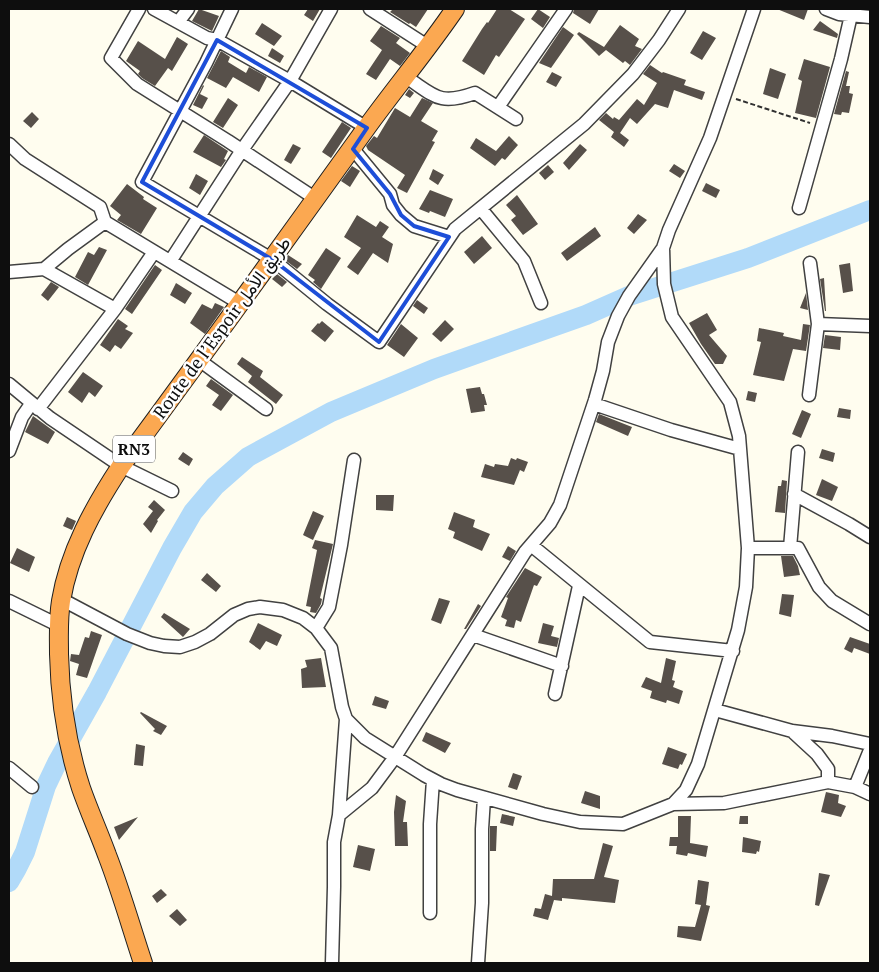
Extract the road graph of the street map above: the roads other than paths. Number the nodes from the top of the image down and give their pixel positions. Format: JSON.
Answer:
{"nodes":[{"id":1,"x":139,"y":9,"type":"edge"},
{"id":2,"x":154,"y":9,"type":"edge"},
{"id":3,"x":188,"y":9,"type":"edge"},
{"id":4,"x":232,"y":9,"type":"edge"},
{"id":5,"x":331,"y":9,"type":"edge"},
{"id":6,"x":370,"y":9,"type":"edge"},
{"id":7,"x":455,"y":9,"type":"edge"},
{"id":8,"x":566,"y":9,"type":"edge"},
{"id":9,"x":679,"y":9,"type":"edge"},
{"id":10,"x":754,"y":9,"type":"edge"},
{"id":11,"x":826,"y":9,"type":"edge"},
{"id":12,"x":851,"y":16,"type":"junction"},
{"id":13,"x":870,"y":17,"type":"edge"},
{"id":14,"x":179,"y":21,"type":"junction"},
{"id":15,"x":217,"y":40,"type":"junction"},
{"id":16,"x":428,"y":47,"type":"junction"},
{"id":17,"x":406,"y":77,"type":"junction"},
{"id":18,"x":290,"y":81,"type":"junction"},
{"id":19,"x":498,"y":107,"type":"junction"},
{"id":20,"x":181,"y":110,"type":"junction"},
{"id":21,"x":516,"y":119,"type":"dead end"},
{"id":22,"x":367,"y":128,"type":"junction"},
{"id":23,"x":9,"y":144,"type":"edge"},
{"id":24,"x":353,"y":149,"type":"junction"},
{"id":25,"x":242,"y":150,"type":"junction"},
{"id":26,"x":316,"y":199,"type":"junction"},
{"id":27,"x":481,"y":208,"type":"junction"},
{"id":28,"x":799,"y":208,"type":"dead end"},
{"id":29,"x":198,"y":217,"type":"junction"},
{"id":30,"x":105,"y":222,"type":"junction"},
{"id":31,"x":449,"y":237,"type":"junction"},
{"id":32,"x":663,"y":248,"type":"junction"},
{"id":33,"x":154,"y":252,"type":"junction"},
{"id":34,"x":171,"y":260,"type":"junction"},
{"id":35,"x":273,"y":260,"type":"junction"},
{"id":36,"x":810,"y":263,"type":"dead end"},
{"id":37,"x":44,"y":269,"type":"junction"},
{"id":38,"x":9,"y":272,"type":"edge"},
{"id":39,"x":541,"y":303,"type":"dead end"},
{"id":40,"x":241,"y":304,"type":"junction"},
{"id":41,"x":115,"y":309,"type":"junction"},
{"id":42,"x":818,"y":324,"type":"junction"},
{"id":43,"x":870,"y":326,"type":"edge"},
{"id":44,"x":199,"y":360,"type":"junction"},
{"id":45,"x":9,"y":384,"type":"edge"},
{"id":46,"x":809,"y":394,"type":"dead end"},
{"id":47,"x":594,"y":404,"type":"junction"},
{"id":48,"x":35,"y":406,"type":"junction"},
{"id":49,"x":266,"y":409,"type":"dead end"},
{"id":50,"x":740,"y":449,"type":"junction"},
{"id":51,"x":9,"y":451,"type":"edge"},
{"id":52,"x":798,"y":452,"type":"dead end"},
{"id":53,"x":354,"y":460,"type":"dead end"},
{"id":54,"x":121,"y":466,"type":"junction"},
{"id":55,"x":172,"y":491,"type":"dead end"},
{"id":56,"x":794,"y":494,"type":"junction"},
{"id":57,"x":870,"y":537,"type":"edge"},
{"id":58,"x":531,"y":545,"type":"junction"},
{"id":59,"x":748,"y":548,"type":"junction"},
{"id":60,"x":790,"y":548,"type":"junction"},
{"id":61,"x":579,"y":586,"type":"junction"},
{"id":62,"x":61,"y":599,"type":"junction"},
{"id":63,"x":9,"y":601,"type":"edge"},
{"id":64,"x":870,"y":624,"type":"edge"},
{"id":65,"x":58,"y":625,"type":"junction"},
{"id":66,"x":316,"y":628,"type":"junction"},
{"id":67,"x":473,"y":635,"type":"junction"},
{"id":68,"x":733,"y":651,"type":"junction"},
{"id":69,"x":562,"y":666,"type":"junction"},
{"id":70,"x":555,"y":694,"type":"dead end"},
{"id":71,"x":715,"y":710,"type":"junction"},
{"id":72,"x":346,"y":719,"type":"junction"},
{"id":73,"x":792,"y":730,"type":"junction"},
{"id":74,"x":870,"y":744,"type":"edge"},
{"id":75,"x":870,"y":750,"type":"edge"},
{"id":76,"x":395,"y":757,"type":"junction"},
{"id":77,"x":9,"y":768,"type":"edge"},
{"id":78,"x":433,"y":780,"type":"junction"},
{"id":79,"x":828,"y":782,"type":"junction"},
{"id":80,"x":32,"y":786,"type":"dead end"},
{"id":81,"x":855,"y":787,"type":"junction"},
{"id":82,"x":870,"y":794,"type":"edge"},
{"id":83,"x":484,"y":798,"type":"junction"},
{"id":84,"x":673,"y":804,"type":"junction"},
{"id":85,"x":339,"y":815,"type":"junction"},
{"id":86,"x":430,"y":913,"type":"dead end"},
{"id":87,"x":144,"y":963,"type":"edge"},
{"id":88,"x":332,"y":963,"type":"edge"},
{"id":89,"x":478,"y":963,"type":"edge"}],
"edges":[{"from":1,"to":20,"type":"street"},
{"from":2,"to":14,"type":"street"},
{"from":3,"to":14,"type":"street"},
{"from":4,"to":15,"type":"street"},
{"from":5,"to":18,"type":"street"},
{"from":6,"to":16,"type":"street"},
{"from":7,"to":16,"type":"highway","name":"Route de l’Espoir طريق الأمل","number":"RN3"},
{"from":8,"to":19,"type":"street"},
{"from":9,"to":27,"type":"street"},
{"from":10,"to":32,"type":"street"},
{"from":11,"to":12,"type":"street"},
{"from":12,"to":13,"type":"street"},
{"from":12,"to":28,"type":"street"},
{"from":14,"to":15,"type":"street"},
{"from":15,"to":18,"type":"street"},
{"from":15,"to":20,"type":"street"},
{"from":16,"to":17,"type":"highway","name":"Route de l’Espoir طريق الأمل","number":"RN3"},
{"from":17,"to":19,"type":"street"},
{"from":17,"to":22,"type":"highway","name":"Route de l’Espoir طريق الأمل","number":"RN3"},
{"from":18,"to":22,"type":"street"},
{"from":18,"to":25,"type":"street"},
{"from":19,"to":21,"type":"street"},
{"from":20,"to":25,"type":"street"},
{"from":20,"to":29,"type":"street"},
{"from":22,"to":24,"type":"highway","name":"Route de l’Espoir طريق الأمل","number":"RN3"},
{"from":23,"to":30,"type":"street"},
{"from":24,"to":26,"type":"highway","name":"Route de l’Espoir طريق الأمل","number":"RN3"},
{"from":24,"to":31,"type":"street"},
{"from":25,"to":26,"type":"street"},
{"from":25,"to":29,"type":"street"},
{"from":26,"to":35,"type":"highway","name":"Route de l’Espoir طريق الأمل","number":"RN3"},
{"from":27,"to":31,"type":"street"},
{"from":27,"to":39,"type":"street"},
{"from":29,"to":34,"type":"street"},
{"from":29,"to":35,"type":"street"},
{"from":30,"to":33,"type":"street"},
{"from":30,"to":37,"type":"street"},
{"from":31,"to":35,"type":"street"},
{"from":32,"to":47,"type":"street"},
{"from":32,"to":50,"type":"street"},
{"from":33,"to":34,"type":"street"},
{"from":33,"to":41,"type":"street"},
{"from":34,"to":40,"type":"street"},
{"from":35,"to":40,"type":"highway","name":"Route de l’Espoir طريق الأمل","number":"RN3"},
{"from":36,"to":42,"type":"street"},
{"from":37,"to":38,"type":"street"},
{"from":37,"to":41,"type":"street"},
{"from":40,"to":44,"type":"highway","name":"Route de l’Espoir طريق الأمل","number":"RN3"},
{"from":41,"to":48,"type":"street"},
{"from":42,"to":43,"type":"street"},
{"from":42,"to":46,"type":"street"},
{"from":44,"to":49,"type":"street"},
{"from":44,"to":54,"type":"highway","name":"Route de l’Espoir طريق الأمل","number":"RN3"},
{"from":45,"to":48,"type":"street"},
{"from":47,"to":50,"type":"street"},
{"from":47,"to":58,"type":"street"},
{"from":48,"to":51,"type":"street"},
{"from":48,"to":54,"type":"street"},
{"from":50,"to":59,"type":"street"},
{"from":52,"to":56,"type":"street"},
{"from":53,"to":66,"type":"street"},
{"from":54,"to":55,"type":"street"},
{"from":54,"to":62,"type":"highway","name":"Route de l’Espoir طريق الأمل","number":"RN3"},
{"from":56,"to":57,"type":"street"},
{"from":56,"to":60,"type":"street"},
{"from":58,"to":61,"type":"street"},
{"from":58,"to":67,"type":"street"},
{"from":59,"to":60,"type":"street"},
{"from":59,"to":68,"type":"street"},
{"from":60,"to":64,"type":"street"},
{"from":61,"to":68,"type":"street"},
{"from":61,"to":69,"type":"street"},
{"from":62,"to":65,"type":"highway","name":"Route de l’Espoir طريق الأمل","number":"RN3"},
{"from":62,"to":66,"type":"street"},
{"from":63,"to":65,"type":"street"},
{"from":65,"to":87,"type":"highway","name":"Route de l’Espoir طريق الأمل","number":"RN3"},
{"from":66,"to":72,"type":"street"},
{"from":67,"to":69,"type":"street"},
{"from":67,"to":76,"type":"street"},
{"from":68,"to":71,"type":"street"},
{"from":69,"to":70,"type":"street"},
{"from":71,"to":73,"type":"street"},
{"from":71,"to":84,"type":"street"},
{"from":72,"to":76,"type":"street"},
{"from":72,"to":85,"type":"street"},
{"from":73,"to":74,"type":"street"},
{"from":73,"to":79,"type":"street"},
{"from":75,"to":81,"type":"street"},
{"from":76,"to":78,"type":"street"},
{"from":76,"to":85,"type":"street"},
{"from":77,"to":80,"type":"street"},
{"from":78,"to":83,"type":"street"},
{"from":78,"to":86,"type":"street"},
{"from":79,"to":81,"type":"street"},
{"from":79,"to":84,"type":"street"},
{"from":81,"to":82,"type":"street"},
{"from":83,"to":84,"type":"street"},
{"from":83,"to":89,"type":"street"},
{"from":85,"to":88,"type":"street"}]}
